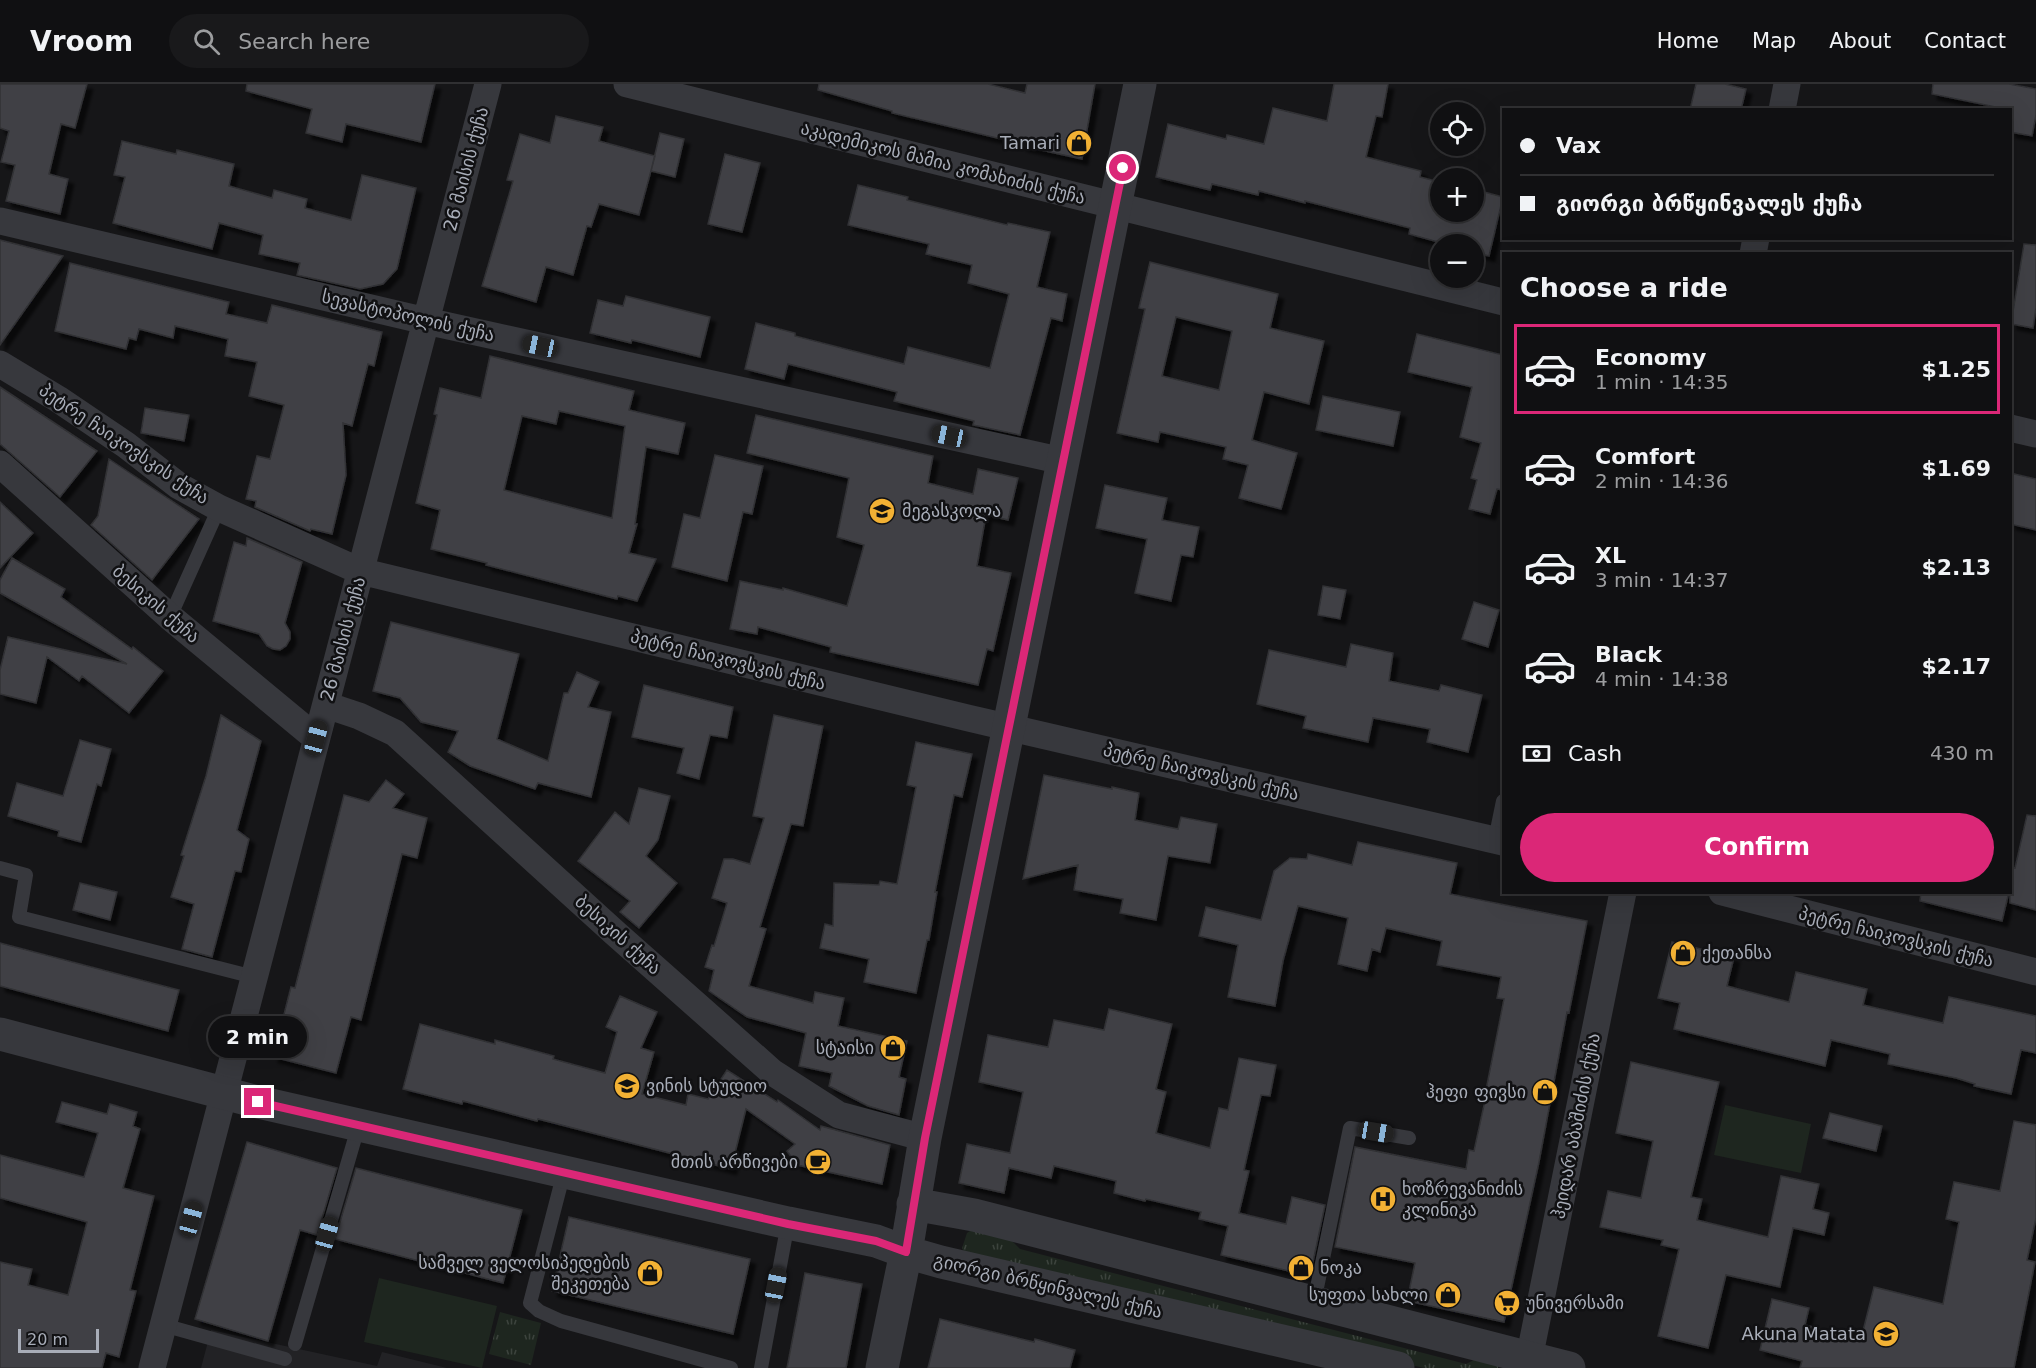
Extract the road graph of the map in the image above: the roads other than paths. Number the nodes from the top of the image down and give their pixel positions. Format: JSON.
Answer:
{"nodes":[{"id":1,"x":488,"y":84,"type":"edge"},
{"id":2,"x":627,"y":84,"type":"edge"},
{"id":3,"x":1140,"y":84,"type":"edge"},
{"id":4,"x":1787,"y":84,"type":"edge"},
{"id":5,"x":1782,"y":108,"type":"edge"},
{"id":6,"x":1115,"y":206,"type":"junction"},
{"id":7,"x":0,"y":221,"type":"edge"},
{"id":8,"x":1502,"y":302,"type":"edge"},
{"id":9,"x":426,"y":321,"type":"junction"},
{"id":10,"x":0,"y":364,"type":"edge"},
{"id":11,"x":2012,"y":428,"type":"edge"},
{"id":12,"x":2036,"y":434,"type":"edge"},
{"id":13,"x":1063,"y":461,"type":"junction"},
{"id":14,"x":0,"y":464,"type":"edge"},
{"id":15,"x":219,"y":508,"type":"junction"},
{"id":16,"x":360,"y":571,"type":"junction"},
{"id":17,"x":170,"y":617,"type":"junction"},
{"id":18,"x":326,"y":705,"type":"junction"},
{"id":19,"x":1009,"y":727,"type":"junction"},
{"id":20,"x":316,"y":738,"type":"junction"},
{"id":21,"x":1502,"y":811,"type":"edge"},
{"id":22,"x":1499,"y":841,"type":"edge"},
{"id":23,"x":0,"y":868,"type":"edge"},
{"id":24,"x":1623,"y":894,"type":"edge"},
{"id":25,"x":1730,"y":894,"type":"edge"},
{"id":26,"x":2036,"y":972,"type":"edge"},
{"id":27,"x":254,"y":977,"type":"junction"},
{"id":28,"x":0,"y":1034,"type":"edge"},
{"id":29,"x":223,"y":1093,"type":"junction"},
{"id":30,"x":359,"y":1124,"type":"junction"},
{"id":31,"x":1408,"y":1137,"type":"dead end"},
{"id":32,"x":925,"y":1138,"type":"junction"},
{"id":33,"x":564,"y":1172,"type":"junction"},
{"id":34,"x":913,"y":1204,"type":"junction"},
{"id":35,"x":788,"y":1224,"type":"junction"},
{"id":36,"x":906,"y":1252,"type":"junction"},
{"id":37,"x":1314,"y":1302,"type":"junction"},
{"id":38,"x":163,"y":1325,"type":"junction"},
{"id":39,"x":295,"y":1344,"type":"dead end"},
{"id":40,"x":285,"y":1359,"type":"dead end"},
{"id":41,"x":1529,"y":1364,"type":"edge"},
{"id":42,"x":152,"y":1368,"type":"edge"},
{"id":43,"x":731,"y":1368,"type":"edge"},
{"id":44,"x":761,"y":1368,"type":"edge"},
{"id":45,"x":882,"y":1368,"type":"edge"},
{"id":46,"x":1398,"y":1368,"type":"edge"},
{"id":47,"x":1569,"y":1368,"type":"edge"}],
"edges":[{"from":1,"to":9,"type":"street","name":"26 მაისის ქუჩა"},
{"from":2,"to":6,"type":"street","name":"აკადემიკოს მამია კომახიძის ქუჩა"},
{"from":3,"to":6,"type":"street"},
{"from":4,"to":5,"type":"street"},
{"from":6,"to":8,"type":"street","name":"აკადემიკოს მამია კომახიძის ქუჩა"},
{"from":6,"to":13,"type":"street"},
{"from":7,"to":9,"type":"street","name":"სევასტოპოლის ქუჩა"},
{"from":9,"to":13,"type":"street","name":"სევასტოპოლის ქუჩა"},
{"from":9,"to":16,"type":"street","name":"26 მაისის ქუჩა"},
{"from":10,"to":15,"type":"street","name":"პეტრე ჩაიკოვსკის ქუჩა"},
{"from":11,"to":12,"type":"street"},
{"from":13,"to":19,"type":"street"},
{"from":14,"to":17,"type":"street","name":"ბესიკის ქუჩა"},
{"from":15,"to":16,"type":"street","name":"პეტრე ჩაიკოვსკის ქუჩა"},
{"from":15,"to":17,"type":"lane"},
{"from":16,"to":18,"type":"street","name":"26 მაისის ქუჩა"},
{"from":16,"to":19,"type":"street","name":"პეტრე ჩაიკოვსკის ქუჩა"},
{"from":17,"to":20,"type":"street","name":"ბესიკის ქუჩა"},
{"from":18,"to":20,"type":"street","name":"26 მაისის ქუჩა"},
{"from":18,"to":32,"type":"street","name":"ბესიკის ქუჩა"},
{"from":19,"to":22,"type":"street","name":"პეტრე ჩაიკოვსკის ქუჩა"},
{"from":19,"to":32,"type":"street"},
{"from":20,"to":27,"type":"street","name":"26 მაისის ქუჩა"},
{"from":21,"to":22,"type":"lane"},
{"from":23,"to":27,"type":"lane"},
{"from":24,"to":41,"type":"street","name":"ჰეიდარ აბაშიძის ქუჩა"},
{"from":25,"to":26,"type":"street","name":"პეტრე ჩაიკოვსკის ქუჩა"},
{"from":27,"to":29,"type":"street","name":"26 მაისის ქუჩა"},
{"from":28,"to":29,"type":"street","name":"გიორგი ბრწყინვალეს ქუჩა"},
{"from":29,"to":30,"type":"street","name":"გიორგი ბრწყინვალეს ქუჩა"},
{"from":29,"to":38,"type":"street","name":"26 მაისის ქუჩა"},
{"from":30,"to":33,"type":"street","name":"გიორგი ბრწყინვალეს ქუჩა"},
{"from":30,"to":39,"type":"lane"},
{"from":31,"to":37,"type":"lane"},
{"from":32,"to":34,"type":"street"},
{"from":33,"to":35,"type":"street","name":"გიორგი ბრწყინვალეს ქუჩა"},
{"from":33,"to":43,"type":"lane"},
{"from":34,"to":36,"type":"street"},
{"from":34,"to":37,"type":"street"},
{"from":35,"to":36,"type":"street","name":"გიორგი ბრწყინვალეს ქუჩა"},
{"from":35,"to":44,"type":"lane"},
{"from":36,"to":45,"type":"street"},
{"from":36,"to":46,"type":"street","name":"გიორგი ბრწყინვალეს ქუჩა"},
{"from":37,"to":41,"type":"street"},
{"from":38,"to":40,"type":"lane"},
{"from":38,"to":42,"type":"street","name":"26 მაისის ქუჩა"},
{"from":41,"to":47,"type":"street"}]}
